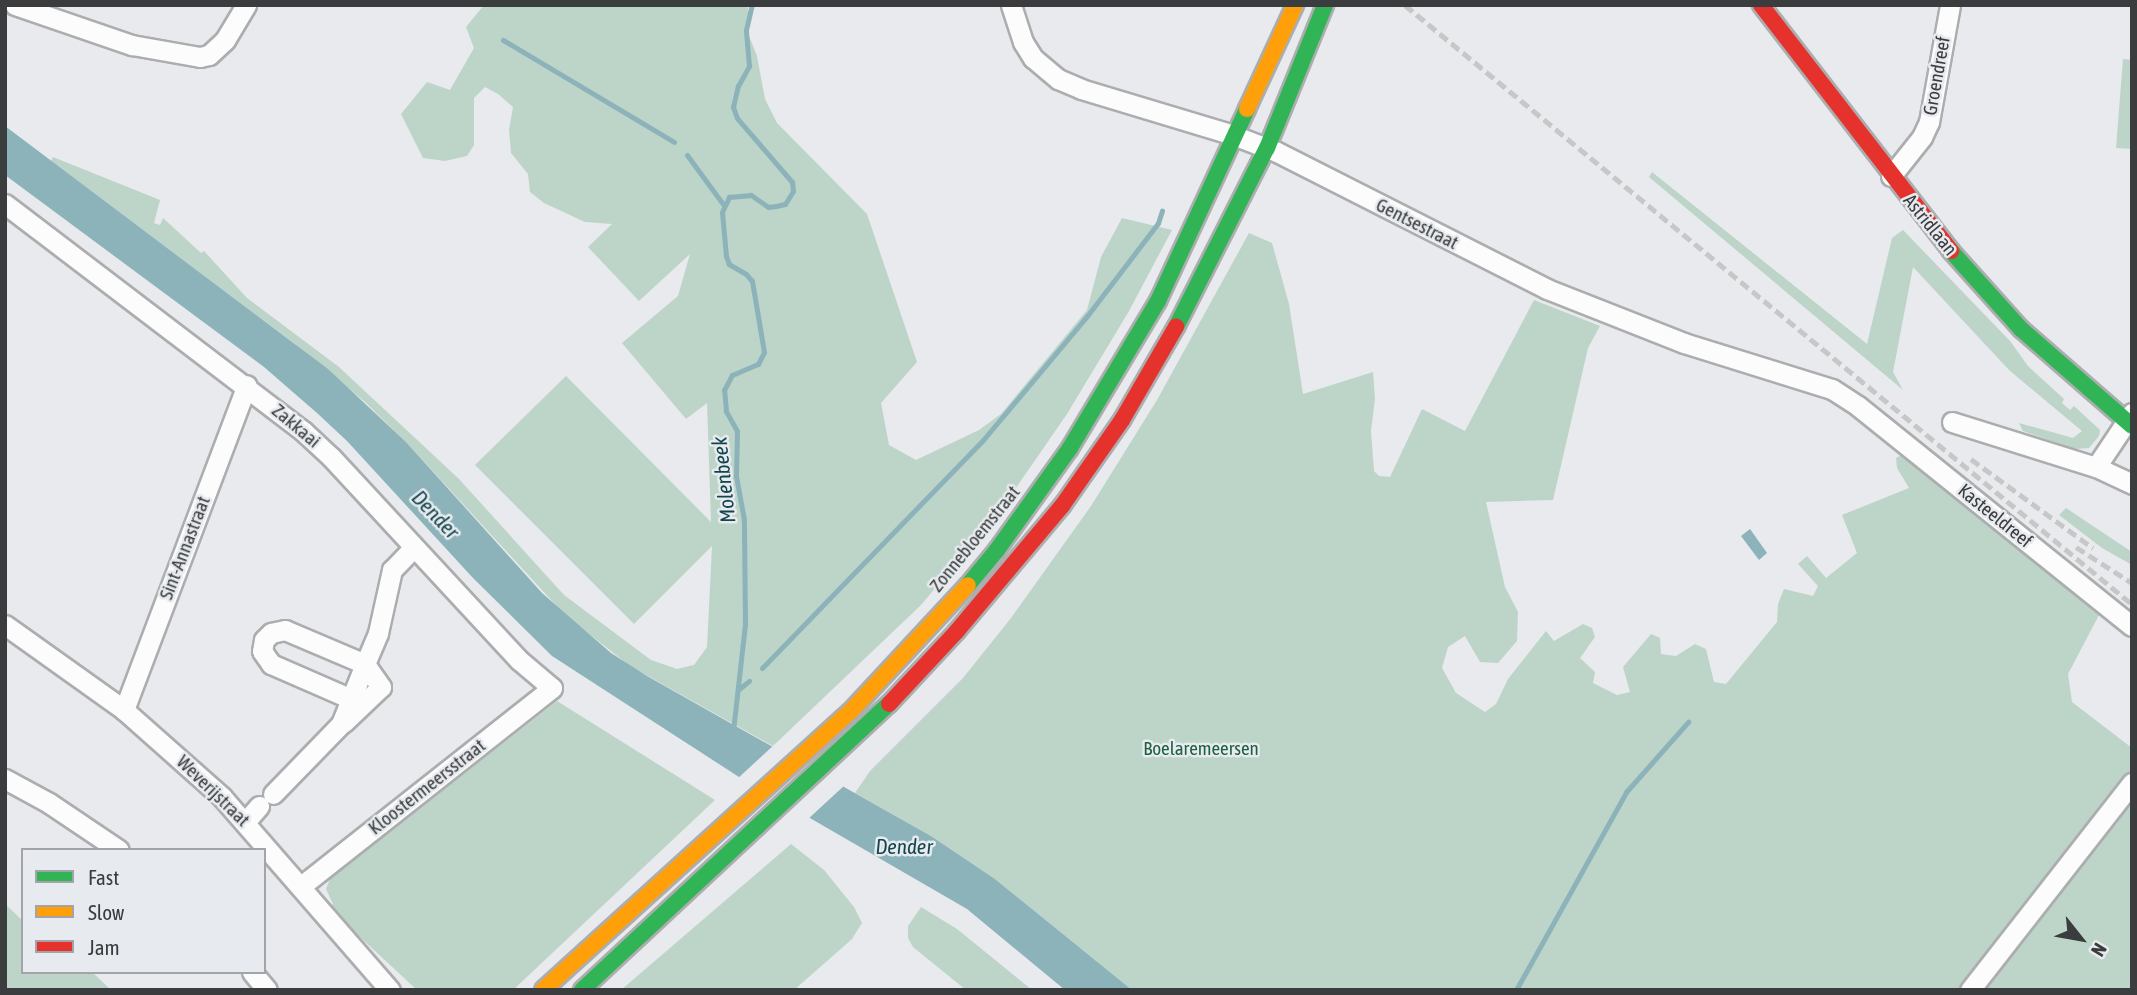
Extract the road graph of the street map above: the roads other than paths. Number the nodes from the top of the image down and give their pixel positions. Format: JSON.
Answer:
{"nodes":[{"id":1,"x":15,"y":5,"type":"edge"},
{"id":2,"x":246,"y":5,"type":"edge"},
{"id":3,"x":1012,"y":5,"type":"edge"},
{"id":4,"x":1294,"y":5,"type":"edge"},
{"id":5,"x":1325,"y":5,"type":"edge"},
{"id":6,"x":1761,"y":5,"type":"edge"},
{"id":7,"x":1950,"y":5,"type":"edge"},
{"id":8,"x":1233,"y":135,"type":"junction"},
{"id":9,"x":1267,"y":148,"type":"junction"},
{"id":10,"x":1891,"y":176,"type":"junction"},
{"id":11,"x":5,"y":204,"type":"edge"},
{"id":12,"x":247,"y":386,"type":"junction"},
{"id":13,"x":1858,"y":406,"type":"joint"},
{"id":14,"x":2129,"y":420,"type":"edge"},
{"id":15,"x":1952,"y":422,"type":"dead end"},
{"id":16,"x":2096,"y":467,"type":"junction"},
{"id":17,"x":2132,"y":484,"type":"edge"},
{"id":18,"x":413,"y":548,"type":"junction"},
{"id":19,"x":5,"y":625,"type":"edge"},
{"id":20,"x":2132,"y":626,"type":"edge"},
{"id":21,"x":365,"y":664,"type":"junction"},
{"id":22,"x":552,"y":688,"type":"joint"},
{"id":23,"x":351,"y":699,"type":"junction"},
{"id":24,"x":124,"y":710,"type":"junction"},
{"id":25,"x":341,"y":724,"type":"junction"},
{"id":26,"x":5,"y":779,"type":"edge"},
{"id":27,"x":2132,"y":783,"type":"edge"},
{"id":28,"x":246,"y":821,"type":"junction"},
{"id":29,"x":116,"y":848,"type":"edge"},
{"id":30,"x":301,"y":886,"type":"junction"},
{"id":31,"x":254,"y":974,"type":"edge"},
{"id":32,"x":267,"y":990,"type":"edge"},
{"id":33,"x":390,"y":990,"type":"edge"},
{"id":34,"x":543,"y":990,"type":"edge"},
{"id":35,"x":582,"y":990,"type":"edge"},
{"id":36,"x":1970,"y":990,"type":"edge"}],
"edges":[{"from":1,"to":2,"type":"street"},
{"from":3,"to":8,"type":"street","name":"Gentsestraat"},
{"from":4,"to":8,"type":"main road","name":"Zonnebloemstraat"},
{"from":5,"to":9,"type":"main road"},
{"from":6,"to":10,"type":"main road","name":"Astridlaan"},
{"from":7,"to":10,"type":"street","name":"Groendreef"},
{"from":8,"to":9,"type":"street","name":"Gentsestraat"},
{"from":8,"to":34,"type":"main road","name":"Zonnebloemstraat"},
{"from":9,"to":13,"type":"street","name":"Gentsestraat"},
{"from":9,"to":35,"type":"main road"},
{"from":10,"to":14,"type":"main road","name":"Astridlaan"},
{"from":11,"to":12,"type":"street","name":"Zakkaai"},
{"from":12,"to":18,"type":"street","name":"Zakkaai"},
{"from":12,"to":24,"type":"street","name":"Sint-Annastraat"},
{"from":13,"to":20,"type":"street","name":"Kasteeldreef"},
{"from":14,"to":16,"type":"street","name":"Astridlaan"},
{"from":15,"to":16,"type":"street"},
{"from":16,"to":17,"type":"street"},
{"from":18,"to":21,"type":"street"},
{"from":18,"to":22,"type":"street","name":"Zakkaai"},
{"from":19,"to":24,"type":"street","name":"Weverijstraat"},
{"from":21,"to":23,"type":"street"},
{"from":21,"to":23,"type":"street"},
{"from":21,"to":25,"type":"street"},
{"from":22,"to":30,"type":"street","name":"Kloostermeersstraat"},
{"from":23,"to":25,"type":"street"},
{"from":24,"to":28,"type":"street","name":"Weverijstraat"},
{"from":25,"to":28,"type":"street"},
{"from":26,"to":29,"type":"street"},
{"from":27,"to":36,"type":"street"},
{"from":28,"to":30,"type":"street","name":"Weverijstraat"},
{"from":30,"to":33,"type":"street","name":"Weverijstraat"},
{"from":31,"to":32,"type":"street"}]}
